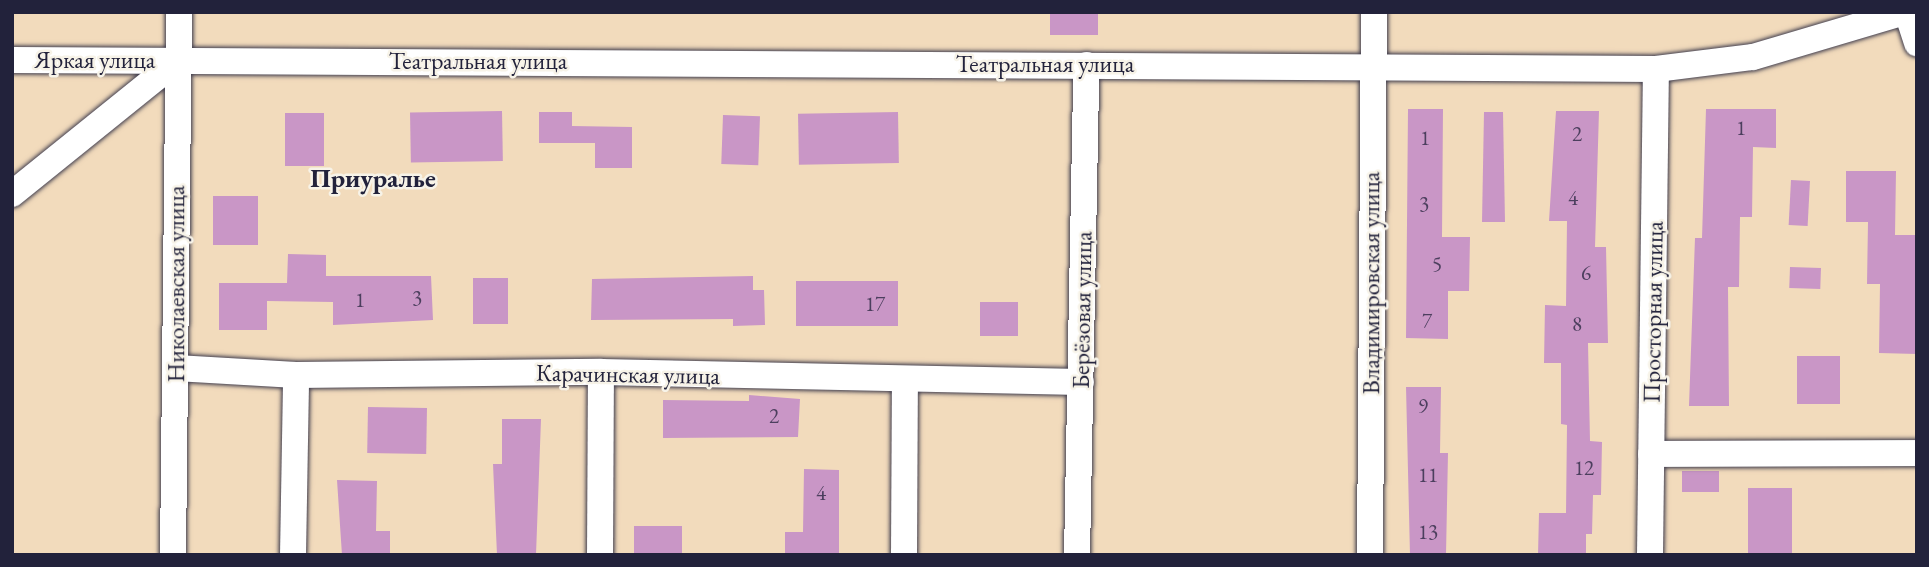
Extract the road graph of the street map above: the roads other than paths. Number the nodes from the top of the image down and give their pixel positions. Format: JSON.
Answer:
{"nodes":[{"id":1,"x":178,"y":12,"type":"edge"},
{"id":2,"x":1374,"y":12,"type":"edge"},
{"id":3,"x":1906,"y":12,"type":"edge"},
{"id":4,"x":1917,"y":43,"type":"edge"},
{"id":5,"x":12,"y":60,"type":"edge"},
{"id":6,"x":178,"y":60,"type":"junction"},
{"id":7,"x":1086,"y":65,"type":"junction"},
{"id":8,"x":1372,"y":65,"type":"junction"},
{"id":9,"x":1656,"y":69,"type":"junction"},
{"id":10,"x":12,"y":194,"type":"edge"},
{"id":11,"x":176,"y":368,"type":"junction"},
{"id":12,"x":601,"y":372,"type":"junction"},
{"id":13,"x":296,"y":375,"type":"junction"},
{"id":14,"x":905,"y":379,"type":"junction"},
{"id":15,"x":1082,"y":382,"type":"junction"},
{"id":16,"x":1917,"y":453,"type":"edge"},
{"id":17,"x":1651,"y":454,"type":"junction"},
{"id":18,"x":173,"y":555,"type":"edge"},
{"id":19,"x":293,"y":555,"type":"edge"},
{"id":20,"x":600,"y":555,"type":"edge"},
{"id":21,"x":904,"y":555,"type":"edge"},
{"id":22,"x":1077,"y":555,"type":"edge"},
{"id":23,"x":1370,"y":555,"type":"edge"},
{"id":24,"x":1650,"y":555,"type":"edge"}],
"edges":[{"from":1,"to":6,"type":"street","name":"Николаевская улица"},
{"from":2,"to":8,"type":"street","name":"Владимировская улица"},
{"from":3,"to":4,"type":"street"},
{"from":3,"to":9,"type":"street","name":"Театральная улица"},
{"from":5,"to":6,"type":"street","name":"Яркая улица"},
{"from":6,"to":7,"type":"street","name":"Театральная улица"},
{"from":6,"to":10,"type":"street"},
{"from":6,"to":11,"type":"street","name":"Николаевская улица"},
{"from":7,"to":8,"type":"street","name":"Театральная улица"},
{"from":7,"to":15,"type":"street","name":"Берёзовая улица"},
{"from":8,"to":9,"type":"street","name":"Театральная улица"},
{"from":8,"to":23,"type":"street","name":"Владимировская улица"},
{"from":9,"to":17,"type":"street","name":"Просторная улица"},
{"from":11,"to":13,"type":"street","name":"Карачинская улица"},
{"from":11,"to":18,"type":"street","name":"Николаевская улица"},
{"from":12,"to":13,"type":"street","name":"Карачинская улица"},
{"from":12,"to":14,"type":"street","name":"Карачинская улица"},
{"from":12,"to":20,"type":"street"},
{"from":13,"to":19,"type":"street"},
{"from":14,"to":15,"type":"street","name":"Карачинская улица"},
{"from":14,"to":21,"type":"street"},
{"from":15,"to":22,"type":"street","name":"Берёзовая улица"},
{"from":16,"to":17,"type":"street"},
{"from":17,"to":24,"type":"street","name":"Просторная улица"}]}
